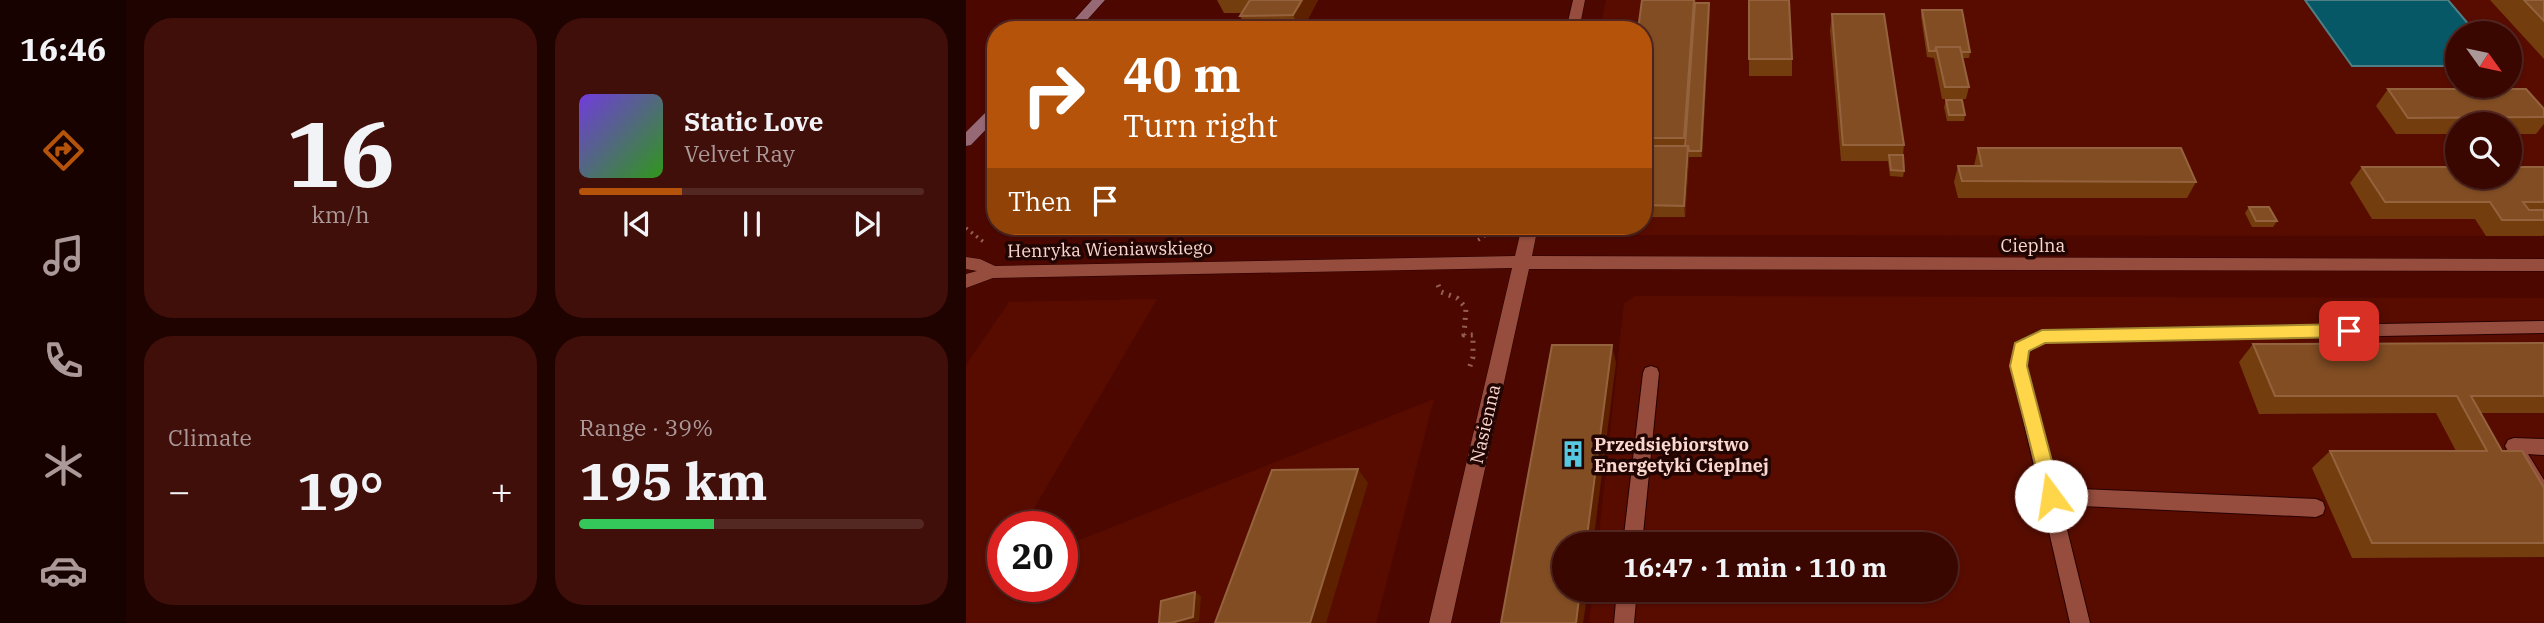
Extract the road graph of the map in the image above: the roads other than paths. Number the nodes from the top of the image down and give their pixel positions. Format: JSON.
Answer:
{"nodes":[{"id":1,"x":1098,"y":0,"type":"edge"},
{"id":2,"x":1579,"y":0,"type":"edge"},
{"id":3,"x":1079,"y":21,"type":"edge"},
{"id":4,"x":1574,"y":21,"type":"edge"},
{"id":5,"x":987,"y":119,"type":"edge"},
{"id":6,"x":966,"y":141,"type":"edge"},
{"id":7,"x":1528,"y":235,"type":"edge"},
{"id":8,"x":1522,"y":262,"type":"junction"},
{"id":9,"x":966,"y":263,"type":"edge"},
{"id":10,"x":2544,"y":265,"type":"edge"},
{"id":11,"x":993,"y":272,"type":"junction"},
{"id":12,"x":966,"y":281,"type":"edge"},
{"id":13,"x":2544,"y":327,"type":"edge"},
{"id":14,"x":1651,"y":373,"type":"dead end"},
{"id":15,"x":2544,"y":447,"type":"edge"},
{"id":16,"x":2051,"y":496,"type":"junction"},
{"id":17,"x":2544,"y":497,"type":"edge"},
{"id":18,"x":2316,"y":508,"type":"dead end"},
{"id":19,"x":1633,"y":532,"type":"edge"},
{"id":20,"x":1626,"y":602,"type":"edge"},
{"id":21,"x":1440,"y":623,"type":"edge"},
{"id":22,"x":1624,"y":623,"type":"edge"},
{"id":23,"x":2080,"y":623,"type":"edge"}],
"edges":[{"from":1,"to":3,"type":"street"},
{"from":2,"to":4,"type":"street"},
{"from":5,"to":6,"type":"street"},
{"from":7,"to":8,"type":"street","name":"Nasienna"},
{"from":8,"to":10,"type":"street","name":"Cieplna"},
{"from":8,"to":11,"type":"street","name":"Henryka Wieniawskiego"},
{"from":8,"to":21,"type":"street","name":"Nasienna"},
{"from":9,"to":11,"type":"street","name":"Henryka Wieniawskiego"},
{"from":11,"to":12,"type":"street","name":"Henryka Wieniawskiego"},
{"from":13,"to":16,"type":"lane"},
{"from":14,"to":19,"type":"lane"},
{"from":15,"to":17,"type":"lane"},
{"from":16,"to":18,"type":"lane"},
{"from":16,"to":23,"type":"lane"},
{"from":20,"to":22,"type":"lane"}]}
